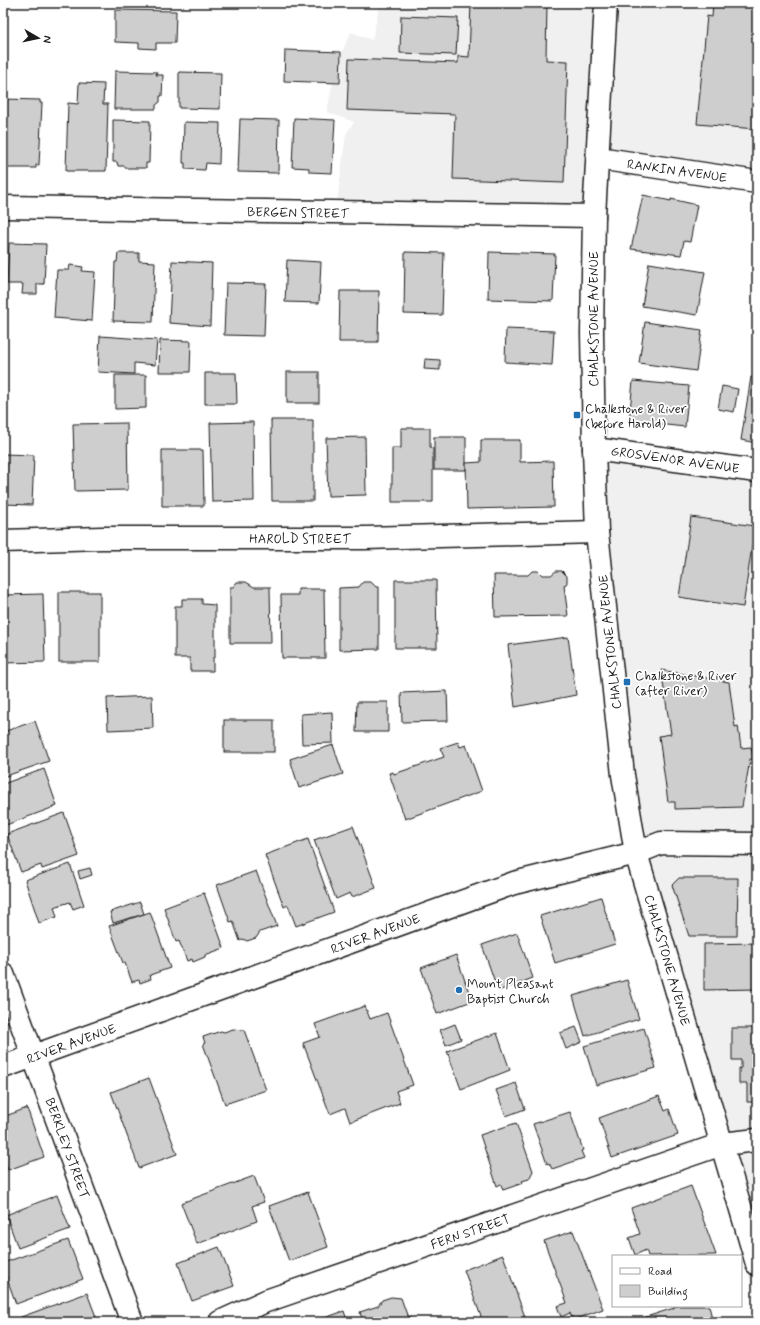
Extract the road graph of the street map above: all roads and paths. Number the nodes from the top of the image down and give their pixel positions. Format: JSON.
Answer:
{"nodes":[{"id":1,"x":606,"y":3,"type":"edge"},
{"id":2,"x":598,"y":158,"type":"junction"},
{"id":3,"x":757,"y":182,"type":"edge"},
{"id":4,"x":3,"y":207,"type":"edge"},
{"id":5,"x":594,"y":216,"type":"junction"},
{"id":6,"x":594,"y":448,"type":"junction"},
{"id":7,"x":757,"y":471,"type":"edge"},
{"id":8,"x":597,"y":532,"type":"junction"},
{"id":9,"x":3,"y":541,"type":"edge"},
{"id":10,"x":757,"y":844,"type":"edge"},
{"id":11,"x":636,"y":853,"type":"junction"},
{"id":12,"x":3,"y":974,"type":"edge"},
{"id":13,"x":34,"y":1056,"type":"junction"},
{"id":14,"x":3,"y":1067,"type":"edge"},
{"id":15,"x":757,"y":1140,"type":"edge"},
{"id":16,"x":722,"y":1144,"type":"junction"},
{"id":17,"x":757,"y":1264,"type":"edge"},
{"id":18,"x":132,"y":1322,"type":"edge"},
{"id":19,"x":220,"y":1322,"type":"edge"}],
"edges":[{"from":1,"to":2,"type":"street","name":"CHALKSTONE AVENUE"},
{"from":2,"to":3,"type":"street","name":"RANKIN AVENUE"},
{"from":2,"to":5,"type":"street","name":"CHALKSTONE AVENUE"},
{"from":4,"to":5,"type":"street","name":"BERGEN STREET"},
{"from":5,"to":6,"type":"street","name":"CHALKSTONE AVENUE"},
{"from":6,"to":7,"type":"street","name":"GROSVENOR AVENUE"},
{"from":6,"to":8,"type":"street","name":"CHALKSTONE AVENUE"},
{"from":8,"to":9,"type":"street","name":"HAROLD STREET"},
{"from":8,"to":11,"type":"street","name":"CHALKSTONE AVENUE"},
{"from":10,"to":11,"type":"street","name":"RIVER AVENUE"},
{"from":11,"to":13,"type":"street","name":"RIVER AVENUE"},
{"from":11,"to":16,"type":"street","name":"CHALKSTONE AVENUE"},
{"from":12,"to":13,"type":"street","name":"BERKLEY STREET"},
{"from":13,"to":14,"type":"street","name":"RIVER AVENUE"},
{"from":13,"to":18,"type":"street","name":"BERKLEY STREET"},
{"from":15,"to":16,"type":"street","name":"FERN STREET"},
{"from":16,"to":17,"type":"street","name":"CHALKSTONE AVENUE"},
{"from":16,"to":19,"type":"street","name":"FERN STREET"}]}
